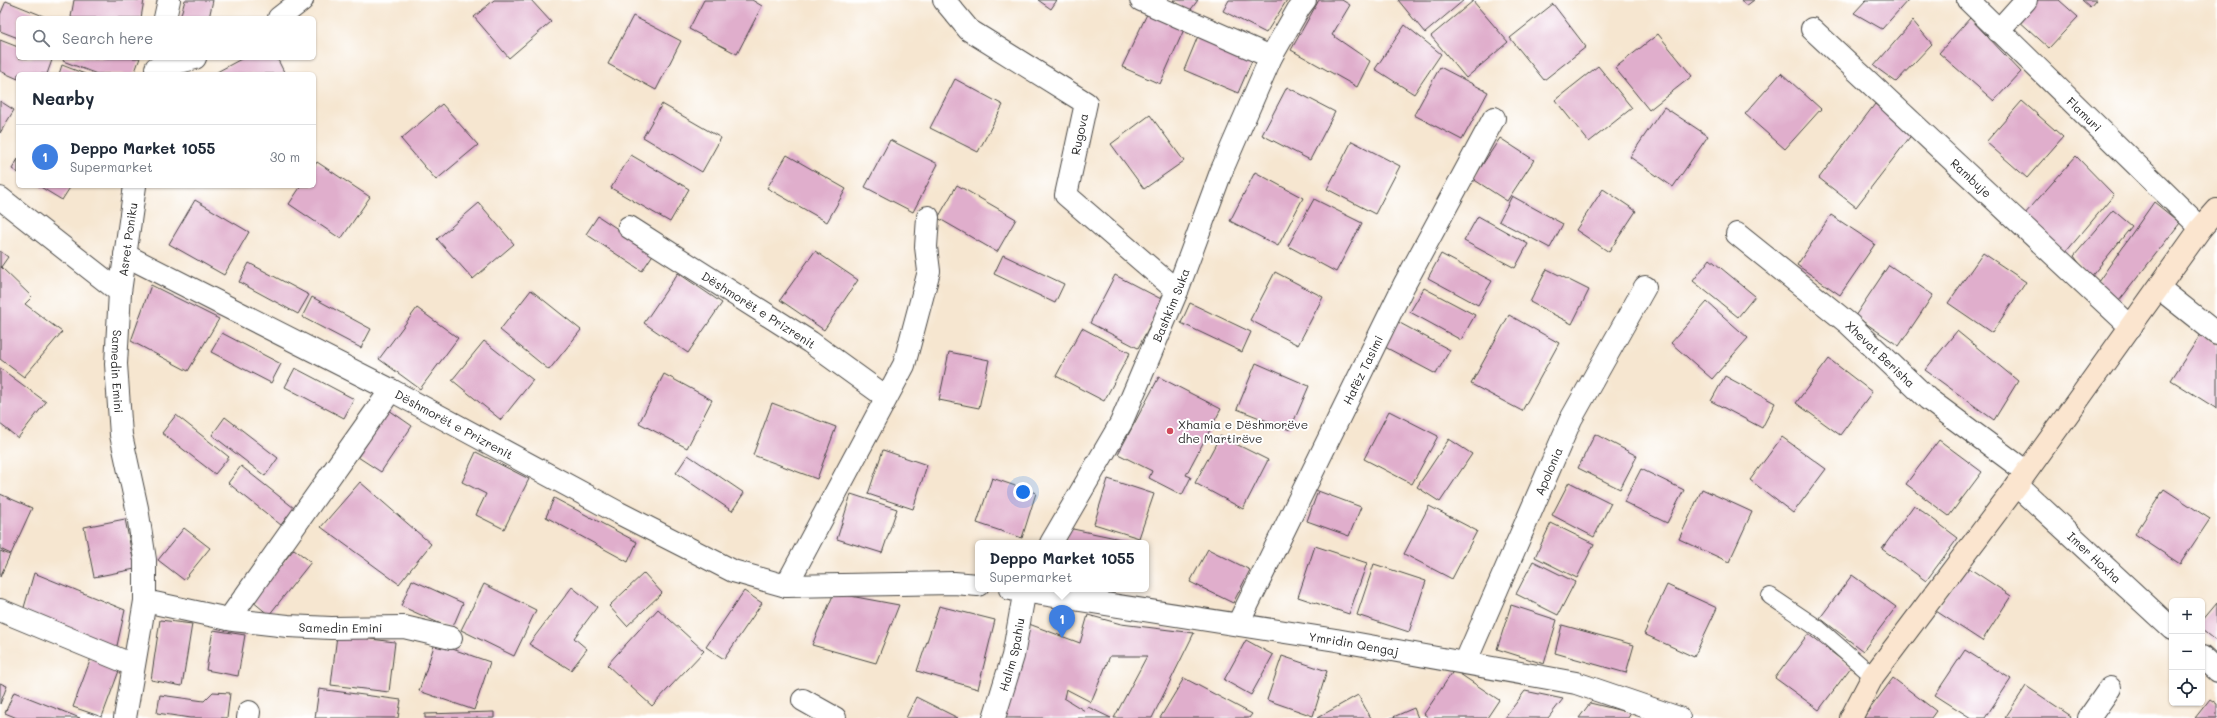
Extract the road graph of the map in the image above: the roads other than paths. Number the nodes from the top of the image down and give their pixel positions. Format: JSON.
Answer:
{"nodes":[{"id":1,"x":169,"y":0,"type":"edge"},
{"id":2,"x":302,"y":0,"type":"edge"},
{"id":3,"x":944,"y":0,"type":"edge"},
{"id":4,"x":1141,"y":0,"type":"edge"},
{"id":5,"x":1305,"y":0,"type":"edge"},
{"id":6,"x":1968,"y":0,"type":"edge"},
{"id":7,"x":2026,"y":0,"type":"edge"},
{"id":8,"x":166,"y":16,"type":"edge"},
{"id":9,"x":282,"y":16,"type":"edge"},
{"id":10,"x":1812,"y":29,"type":"dead end"},
{"id":11,"x":1998,"y":31,"type":"junction"},
{"id":12,"x":1271,"y":58,"type":"junction"},
{"id":13,"x":186,"y":60,"type":"edge"},
{"id":14,"x":156,"y":67,"type":"edge"},
{"id":15,"x":1494,"y":118,"type":"dead end"},
{"id":16,"x":134,"y":188,"type":"edge"},
{"id":17,"x":0,"y":198,"type":"edge"},
{"id":18,"x":2217,"y":210,"type":"edge"},
{"id":19,"x":928,"y":217,"type":"dead end"},
{"id":20,"x":629,"y":227,"type":"dead end"},
{"id":21,"x":2201,"y":228,"type":"junction"},
{"id":22,"x":1737,"y":234,"type":"dead end"},
{"id":23,"x":125,"y":255,"type":"junction"},
{"id":24,"x":1645,"y":287,"type":"dead end"},
{"id":25,"x":2159,"y":288,"type":"junction"},
{"id":26,"x":1177,"y":291,"type":"junction"},
{"id":27,"x":120,"y":292,"type":"junction"},
{"id":28,"x":2130,"y":327,"type":"junction"},
{"id":29,"x":2217,"y":334,"type":"edge"},
{"id":30,"x":391,"y":390,"type":"junction"},
{"id":31,"x":886,"y":397,"type":"junction"},
{"id":32,"x":2021,"y":478,"type":"junction"},
{"id":33,"x":1053,"y":540,"type":"edge"},
{"id":34,"x":975,"y":585,"type":"edge"},
{"id":35,"x":786,"y":586,"type":"junction"},
{"id":36,"x":1019,"y":592,"type":"edge"},
{"id":37,"x":1032,"y":592,"type":"edge"},
{"id":38,"x":1770,"y":596,"type":"dead end"},
{"id":39,"x":145,"y":601,"type":"junction"},
{"id":40,"x":0,"y":610,"type":"edge"},
{"id":41,"x":230,"y":619,"type":"junction"},
{"id":42,"x":1238,"y":624,"type":"junction"},
{"id":43,"x":2169,"y":626,"type":"edge"},
{"id":44,"x":451,"y":638,"type":"dead end"},
{"id":45,"x":2205,"y":660,"type":"edge"},
{"id":46,"x":1466,"y":662,"type":"junction"},
{"id":47,"x":133,"y":665,"type":"junction"},
{"id":48,"x":2217,"y":671,"type":"edge"},
{"id":49,"x":1873,"y":676,"type":"junction"},
{"id":50,"x":2110,"y":688,"type":"dead end"},
{"id":51,"x":803,"y":700,"type":"dead end"},
{"id":52,"x":125,"y":718,"type":"edge"},
{"id":53,"x":835,"y":718,"type":"edge"},
{"id":54,"x":994,"y":718,"type":"edge"},
{"id":55,"x":1679,"y":718,"type":"edge"},
{"id":56,"x":1851,"y":718,"type":"edge"},
{"id":57,"x":2089,"y":718,"type":"edge"}],
"edges":[{"from":1,"to":8,"type":"street"},
{"from":2,"to":9,"type":"street"},
{"from":3,"to":26,"type":"street","name":"Rugova"},
{"from":4,"to":12,"type":"street"},
{"from":5,"to":12,"type":"street","name":"Bashkim Suka"},
{"from":6,"to":11,"type":"street","name":"Flamuri"},
{"from":7,"to":11,"type":"street"},
{"from":10,"to":28,"type":"street","name":"Rambuje"},
{"from":11,"to":21,"type":"street","name":"Flamuri"},
{"from":12,"to":26,"type":"street","name":"Bashkim Suka"},
{"from":13,"to":14,"type":"street"},
{"from":15,"to":42,"type":"street","name":"Hafëz Tasimi"},
{"from":16,"to":23,"type":"street","name":"Asret Poniku"},
{"from":17,"to":27,"type":"street"},
{"from":18,"to":21,"type":"street"},
{"from":19,"to":31,"type":"street"},
{"from":20,"to":31,"type":"street","name":"Dëshmorët e Prizrenit"},
{"from":21,"to":25,"type":"street"},
{"from":22,"to":32,"type":"street","name":"Xhevat Berisha"},
{"from":23,"to":27,"type":"street","name":"Asret Poniku"},
{"from":23,"to":30,"type":"street","name":"Dëshmorët e Prizrenit"},
{"from":24,"to":46,"type":"street","name":"Apolonia"},
{"from":25,"to":28,"type":"street"},
{"from":25,"to":29,"type":"street"},
{"from":26,"to":33,"type":"street","name":"Bashkim Suka"},
{"from":27,"to":39,"type":"street","name":"Samedin Emini"},
{"from":28,"to":32,"type":"street"},
{"from":30,"to":35,"type":"street","name":"Dëshmorët e Prizrenit"},
{"from":30,"to":41,"type":"street"},
{"from":31,"to":35,"type":"street"},
{"from":32,"to":43,"type":"street","name":"Imer Hoxha"},
{"from":32,"to":49,"type":"street"},
{"from":34,"to":35,"type":"street","name":"Dëshmorët e Prizrenit"},
{"from":36,"to":54,"type":"street","name":"Halim Spahiu"},
{"from":37,"to":42,"type":"street","name":"Ymridin Qengaj"},
{"from":38,"to":49,"type":"lane"},
{"from":39,"to":41,"type":"street","name":"Samedin Emini"},
{"from":39,"to":47,"type":"street","name":"Samedin Emini"},
{"from":40,"to":47,"type":"street"},
{"from":41,"to":44,"type":"street","name":"Samedin Emini"},
{"from":42,"to":46,"type":"street","name":"Ymridin Qengaj"},
{"from":45,"to":48,"type":"street"},
{"from":46,"to":55,"type":"street","name":"Ymridin Qengaj"},
{"from":47,"to":52,"type":"street","name":"Samedin Emini"},
{"from":49,"to":56,"type":"street"},
{"from":50,"to":57,"type":"street"},
{"from":51,"to":53,"type":"street"}]}
